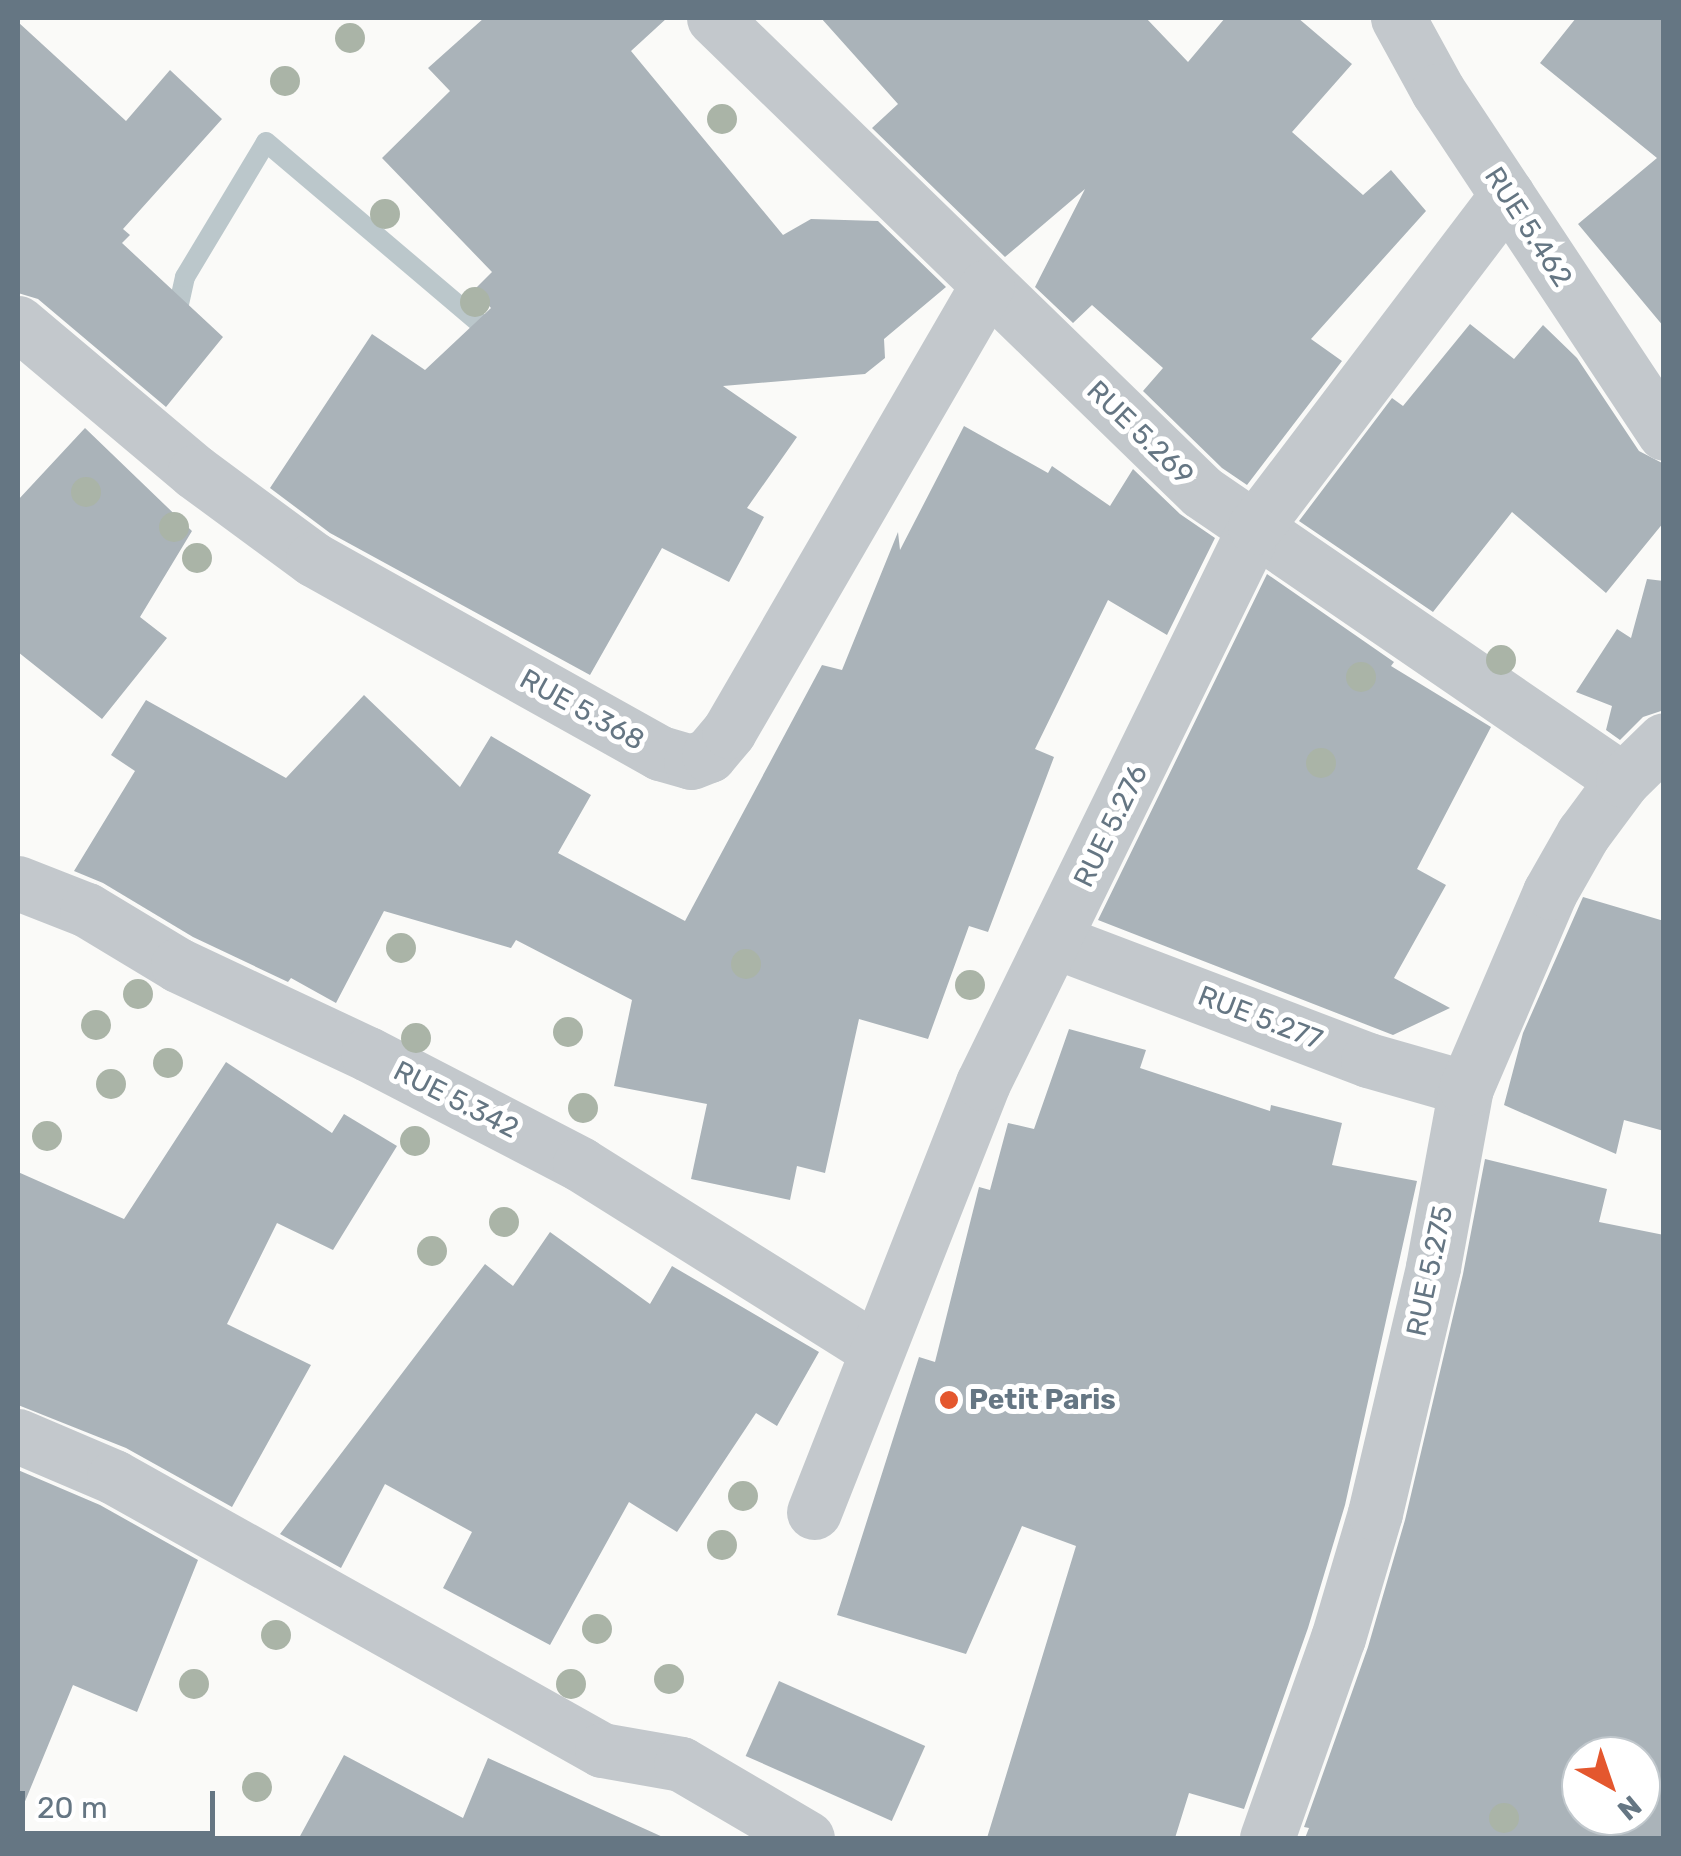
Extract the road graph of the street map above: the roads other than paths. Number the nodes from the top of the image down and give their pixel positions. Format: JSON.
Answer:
{"nodes":[{"id":1,"x":714,"y":18,"type":"edge"},
{"id":2,"x":1398,"y":18,"type":"edge"},
{"id":3,"x":1507,"y":196,"type":"junction"},
{"id":4,"x":987,"y":286,"type":"junction"},
{"id":5,"x":18,"y":323,"type":"edge"},
{"id":6,"x":1664,"y":433,"type":"edge"},
{"id":7,"x":1255,"y":527,"type":"junction"},
{"id":8,"x":1664,"y":740,"type":"edge"},
{"id":9,"x":1623,"y":780,"type":"junction"},
{"id":10,"x":18,"y":883,"type":"edge"},
{"id":11,"x":1056,"y":941,"type":"junction"},
{"id":12,"x":1466,"y":1088,"type":"junction"},
{"id":13,"x":877,"y":1350,"type":"junction"},
{"id":14,"x":18,"y":1436,"type":"edge"},
{"id":15,"x":814,"y":1512,"type":"dead end"},
{"id":16,"x":807,"y":1838,"type":"edge"},
{"id":17,"x":1266,"y":1838,"type":"edge"}],
"edges":[{"from":1,"to":4,"type":"street","name":"RUE 5.269"},
{"from":2,"to":3,"type":"street","name":"RUE 5.462"},
{"from":3,"to":6,"type":"street","name":"RUE 5.462"},
{"from":3,"to":7,"type":"street","name":"RUE 5.276"},
{"from":4,"to":5,"type":"street","name":"RUE 5.368"},
{"from":4,"to":7,"type":"street","name":"RUE 5.269"},
{"from":7,"to":9,"type":"street","name":"RUE 5.269"},
{"from":7,"to":11,"type":"street","name":"RUE 5.276"},
{"from":8,"to":9,"type":"street","name":"RUE 5.275"},
{"from":9,"to":12,"type":"street","name":"RUE 5.275"},
{"from":10,"to":13,"type":"street","name":"RUE 5.342"},
{"from":11,"to":12,"type":"street","name":"RUE 5.277"},
{"from":11,"to":13,"type":"street","name":"RUE 5.276"},
{"from":12,"to":17,"type":"street","name":"RUE 5.275"},
{"from":13,"to":15,"type":"street","name":"RUE 5.276"},
{"from":14,"to":16,"type":"street"}]}
